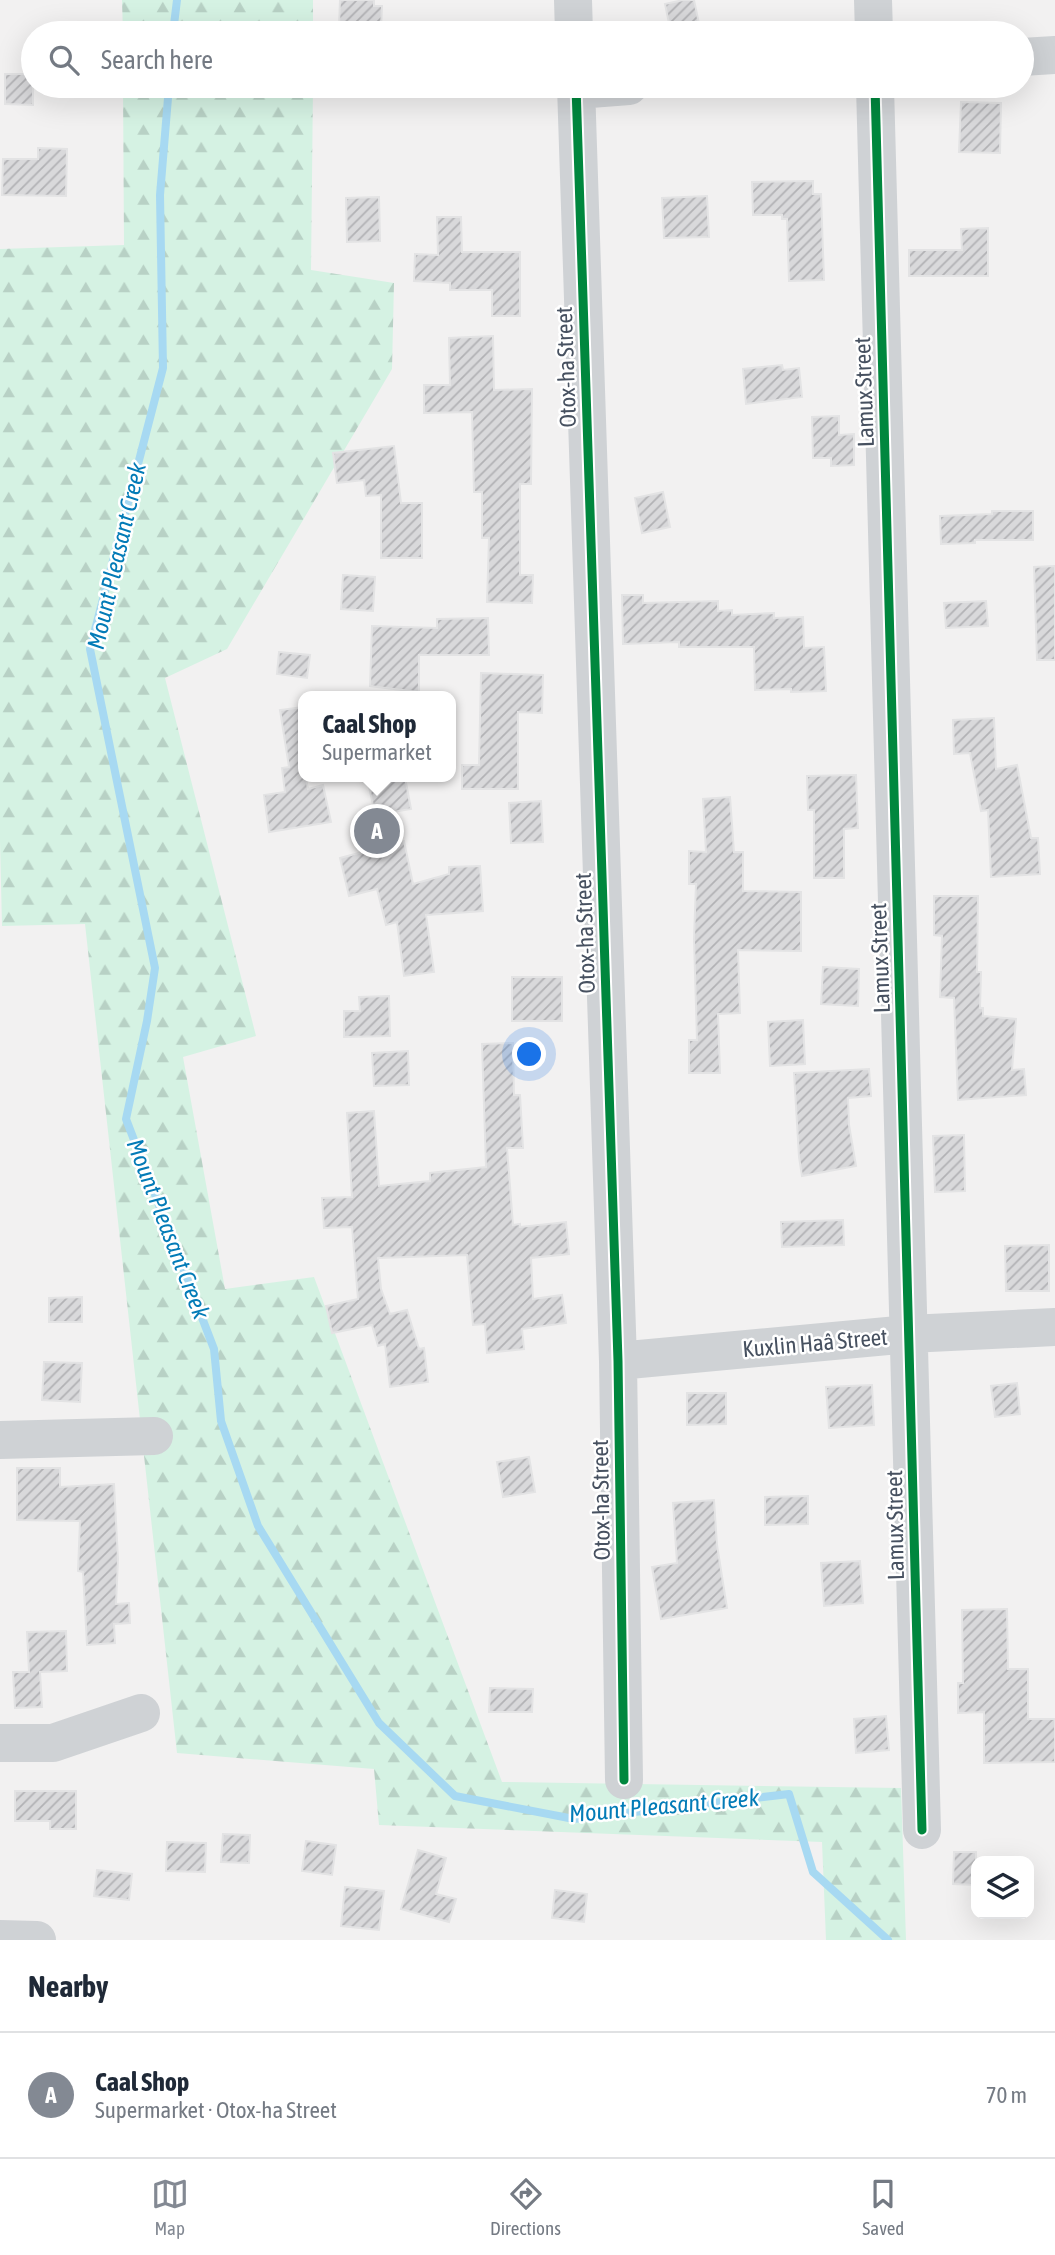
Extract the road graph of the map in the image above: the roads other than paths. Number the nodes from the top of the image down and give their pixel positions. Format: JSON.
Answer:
{"nodes":[{"id":1,"x":573,"y":0,"type":"edge"},
{"id":2,"x":873,"y":0,"type":"edge"},
{"id":3,"x":574,"y":21,"type":"edge"},
{"id":4,"x":874,"y":21,"type":"edge"},
{"id":5,"x":1055,"y":55,"type":"edge"},
{"id":6,"x":1034,"y":56,"type":"edge"},
{"id":7,"x":576,"y":98,"type":"edge"},
{"id":8,"x":875,"y":98,"type":"edge"},
{"id":9,"x":1055,"y":1327,"type":"edge"},
{"id":10,"x":909,"y":1334,"type":"junction"},
{"id":11,"x":618,"y":1361,"type":"junction"},
{"id":12,"x":154,"y":1436,"type":"dead end"},
{"id":13,"x":0,"y":1440,"type":"edge"},
{"id":14,"x":141,"y":1713,"type":"dead end"},
{"id":15,"x":0,"y":1743,"type":"edge"},
{"id":16,"x":624,"y":1780,"type":"dead end"},
{"id":17,"x":922,"y":1830,"type":"dead end"},
{"id":18,"x":0,"y":1939,"type":"edge"},
{"id":19,"x":37,"y":1940,"type":"edge"}],
"edges":[{"from":1,"to":3,"type":"street"},
{"from":2,"to":4,"type":"street"},
{"from":5,"to":6,"type":"street"},
{"from":7,"to":11,"type":"street","name":"Otox-ha Street"},
{"from":8,"to":10,"type":"street","name":"Lamux Street"},
{"from":9,"to":10,"type":"street","name":"Kuxlin Haâ Street"},
{"from":10,"to":11,"type":"street","name":"Kuxlin Haâ Street"},
{"from":10,"to":17,"type":"street","name":"Lamux Street"},
{"from":11,"to":16,"type":"street","name":"Otox-ha Street"},
{"from":12,"to":13,"type":"street"},
{"from":14,"to":15,"type":"street"},
{"from":18,"to":19,"type":"street"}]}
